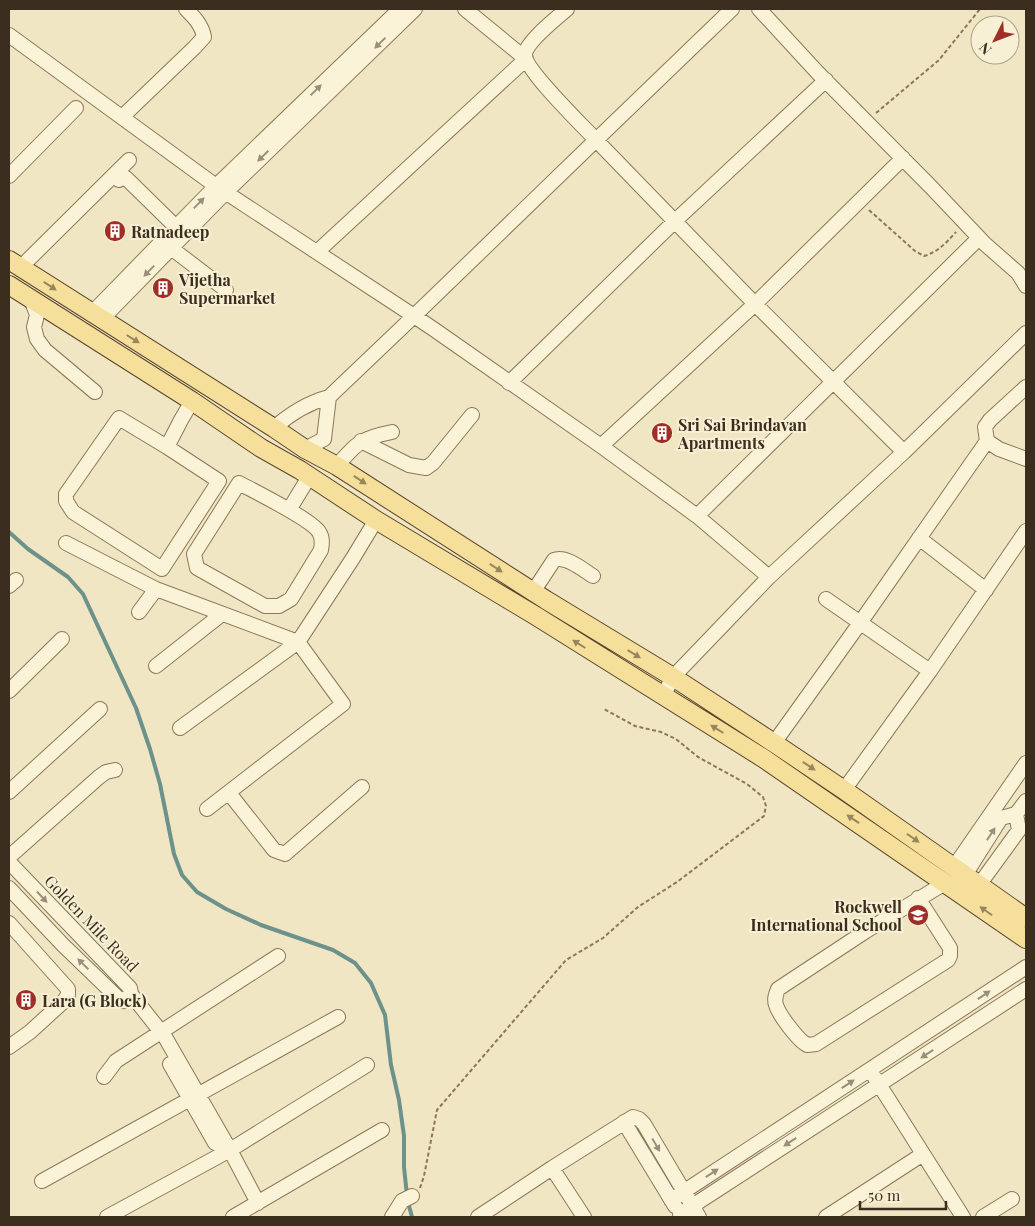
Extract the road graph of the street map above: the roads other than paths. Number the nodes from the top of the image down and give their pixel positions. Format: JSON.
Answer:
{"nodes":[{"id":1,"x":186,"y":9,"type":"edge"},
{"id":2,"x":400,"y":9,"type":"edge"},
{"id":3,"x":415,"y":9,"type":"edge"},
{"id":4,"x":465,"y":9,"type":"edge"},
{"id":5,"x":567,"y":9,"type":"edge"},
{"id":6,"x":732,"y":9,"type":"edge"},
{"id":7,"x":759,"y":9,"type":"edge"},
{"id":8,"x":9,"y":35,"type":"edge"},
{"id":9,"x":526,"y":59,"type":"junction"},
{"id":10,"x":826,"y":80,"type":"junction"},
{"id":11,"x":76,"y":108,"type":"dead end"},
{"id":12,"x":122,"y":117,"type":"junction"},
{"id":13,"x":596,"y":140,"type":"junction"},
{"id":14,"x":903,"y":158,"type":"junction"},
{"id":15,"x":129,"y":160,"type":"dead end"},
{"id":16,"x":9,"y":176,"type":"edge"},
{"id":17,"x":119,"y":180,"type":"dead end"},
{"id":18,"x":221,"y":189,"type":"junction"},
{"id":19,"x":676,"y":220,"type":"junction"},
{"id":20,"x":176,"y":226,"type":"junction"},
{"id":21,"x":978,"y":238,"type":"junction"},
{"id":22,"x":172,"y":248,"type":"junction"},
{"id":23,"x":317,"y":252,"type":"junction"},
{"id":24,"x":15,"y":264,"type":"edge"},
{"id":25,"x":1022,"y":269,"type":"edge"},
{"id":26,"x":9,"y":285,"type":"edge"},
{"id":27,"x":126,"y":286,"type":"junction"},
{"id":28,"x":1026,"y":286,"type":"edge"},
{"id":29,"x":226,"y":290,"type":"dead end"},
{"id":30,"x":31,"y":299,"type":"junction"},
{"id":31,"x":755,"y":304,"type":"junction"},
{"id":32,"x":97,"y":316,"type":"junction"},
{"id":33,"x":414,"y":316,"type":"junction"},
{"id":34,"x":1026,"y":333,"type":"edge"},
{"id":35,"x":509,"y":382,"type":"junction"},
{"id":36,"x":833,"y":382,"type":"junction"},
{"id":37,"x":1026,"y":387,"type":"edge"},
{"id":38,"x":94,"y":392,"type":"dead end"},
{"id":39,"x":329,"y":397,"type":"junction"},
{"id":40,"x":192,"y":401,"type":"junction"},
{"id":41,"x":472,"y":416,"type":"dead end"},
{"id":42,"x":274,"y":428,"type":"junction"},
{"id":43,"x":392,"y":432,"type":"dead end"},
{"id":44,"x":361,"y":440,"type":"junction"},
{"id":45,"x":987,"y":441,"type":"junction"},
{"id":46,"x":601,"y":446,"type":"junction"},
{"id":47,"x":167,"y":447,"type":"junction"},
{"id":48,"x":305,"y":449,"type":"junction"},
{"id":49,"x":904,"y":452,"type":"junction"},
{"id":50,"x":1026,"y":459,"type":"edge"},
{"id":51,"x":337,"y":466,"type":"junction"},
{"id":52,"x":309,"y":477,"type":"junction"},
{"id":53,"x":289,"y":510,"type":"junction"},
{"id":54,"x":697,"y":516,"type":"junction"},
{"id":55,"x":376,"y":520,"type":"junction"},
{"id":56,"x":1026,"y":531,"type":"edge"},
{"id":57,"x":919,"y":538,"type":"junction"},
{"id":58,"x":66,"y":543,"type":"dead end"},
{"id":59,"x":593,"y":576,"type":"dead end"},
{"id":60,"x":769,"y":577,"type":"junction"},
{"id":61,"x":516,"y":581,"type":"junction"},
{"id":62,"x":156,"y":589,"type":"junction"},
{"id":63,"x":986,"y":590,"type":"junction"},
{"id":64,"x":533,"y":592,"type":"junction"},
{"id":65,"x":506,"y":598,"type":"junction"},
{"id":66,"x":826,"y":599,"type":"dead end"},
{"id":67,"x":139,"y":612,"type":"dead end"},
{"id":68,"x":222,"y":614,"type":"junction"},
{"id":69,"x":860,"y":623,"type":"junction"},
{"id":70,"x":62,"y":639,"type":"dead end"},
{"id":71,"x":298,"y":642,"type":"junction"},
{"id":72,"x":156,"y":666,"type":"dead end"},
{"id":73,"x":930,"y":671,"type":"junction"},
{"id":74,"x":673,"y":677,"type":"junction"},
{"id":75,"x":9,"y":691,"type":"edge"},
{"id":76,"x":663,"y":696,"type":"junction"},
{"id":77,"x":100,"y":709,"type":"dead end"},
{"id":78,"x":180,"y":728,"type":"dead end"},
{"id":79,"x":774,"y":743,"type":"junction"},
{"id":80,"x":1026,"y":762,"type":"edge"},
{"id":81,"x":115,"y":770,"type":"dead end"},
{"id":82,"x":362,"y":787,"type":"dead end"},
{"id":83,"x":844,"y":790,"type":"junction"},
{"id":84,"x":9,"y":792,"type":"edge"},
{"id":85,"x":229,"y":793,"type":"junction"},
{"id":86,"x":1026,"y":800,"type":"edge"},
{"id":87,"x":207,"y":810,"type":"dead end"},
{"id":88,"x":1016,"y":814,"type":"junction"},
{"id":89,"x":9,"y":857,"type":"edge"},
{"id":90,"x":9,"y":862,"type":"edge"},
{"id":91,"x":966,"y":876,"type":"junction"},
{"id":92,"x":945,"y":883,"type":"junction"},
{"id":93,"x":9,"y":888,"type":"edge"},
{"id":94,"x":918,"y":898,"type":"junction"},
{"id":95,"x":1026,"y":918,"type":"edge"},
{"id":96,"x":10,"y":927,"type":"edge"},
{"id":97,"x":76,"y":932,"type":"junction"},
{"id":98,"x":1026,"y":939,"type":"edge"},
{"id":99,"x":63,"y":945,"type":"junction"},
{"id":100,"x":278,"y":956,"type":"dead end"},
{"id":101,"x":1026,"y":967,"type":"edge"},
{"id":102,"x":1026,"y":989,"type":"edge"},
{"id":103,"x":127,"y":998,"type":"junction"},
{"id":104,"x":338,"y":1016,"type":"dead end"},
{"id":105,"x":944,"y":1022,"type":"junction"},
{"id":106,"x":157,"y":1034,"type":"junction"},
{"id":107,"x":953,"y":1036,"type":"junction"},
{"id":108,"x":9,"y":1047,"type":"edge"},
{"id":109,"x":367,"y":1065,"type":"dead end"},
{"id":110,"x":870,"y":1070,"type":"junction"},
{"id":111,"x":104,"y":1077,"type":"dead end"},
{"id":112,"x":879,"y":1084,"type":"junction"},
{"id":113,"x":193,"y":1096,"type":"junction"},
{"id":114,"x":382,"y":1130,"type":"dead end"},
{"id":115,"x":225,"y":1152,"type":"junction"},
{"id":116,"x":923,"y":1154,"type":"junction"},
{"id":117,"x":552,"y":1168,"type":"junction"},
{"id":118,"x":42,"y":1181,"type":"dead end"},
{"id":119,"x":677,"y":1196,"type":"junction"},
{"id":120,"x":408,"y":1197,"type":"road end"},
{"id":121,"x":1012,"y":1199,"type":"dead end"},
{"id":122,"x":254,"y":1206,"type":"junction"},
{"id":123,"x":688,"y":1214,"type":"edge"},
{"id":124,"x":107,"y":1217,"type":"edge"},
{"id":125,"x":233,"y":1217,"type":"edge"},
{"id":126,"x":392,"y":1217,"type":"edge"},
{"id":127,"x":478,"y":1217,"type":"edge"},
{"id":128,"x":584,"y":1217,"type":"edge"},
{"id":129,"x":826,"y":1217,"type":"edge"},
{"id":130,"x":963,"y":1217,"type":"edge"},
{"id":131,"x":983,"y":1217,"type":"edge"}],
"edges":[{"from":1,"to":12,"type":"street"},
{"from":18,"to":2,"type":"street","one_way":true},
{"from":3,"to":18,"type":"street","one_way":true},
{"from":4,"to":9,"type":"street"},
{"from":5,"to":9,"type":"street"},
{"from":6,"to":13,"type":"street"},
{"from":7,"to":10,"type":"street"},
{"from":8,"to":12,"type":"street"},
{"from":9,"to":13,"type":"street"},
{"from":9,"to":23,"type":"street"},
{"from":10,"to":14,"type":"street"},
{"from":10,"to":19,"type":"street"},
{"from":11,"to":16,"type":"street"},
{"from":12,"to":18,"type":"street"},
{"from":13,"to":19,"type":"street"},
{"from":13,"to":33,"type":"street"},
{"from":14,"to":21,"type":"street"},
{"from":14,"to":31,"type":"street"},
{"from":15,"to":24,"type":"street"},
{"from":17,"to":20,"type":"street"},
{"from":20,"to":18,"type":"street","one_way":true},
{"from":18,"to":22,"type":"street"},
{"from":18,"to":23,"type":"street"},
{"from":19,"to":31,"type":"street"},
{"from":19,"to":35,"type":"street"},
{"from":20,"to":27,"type":"street"},
{"from":21,"to":25,"type":"street"},
{"from":21,"to":36,"type":"street"},
{"from":22,"to":27,"type":"street","one_way":true},
{"from":22,"to":29,"type":"street"},
{"from":23,"to":33,"type":"street"},
{"from":24,"to":32,"type":"main road","one_way":true},
{"from":25,"to":28,"type":"street"},
{"from":26,"to":30,"type":"main road"},
{"from":27,"to":32,"type":"street"},
{"from":30,"to":38,"type":"street"},
{"from":30,"to":40,"type":"main road"},
{"from":31,"to":36,"type":"street"},
{"from":31,"to":46,"type":"street"},
{"from":32,"to":42,"type":"main road","one_way":true},
{"from":33,"to":35,"type":"street"},
{"from":33,"to":39,"type":"street"},
{"from":34,"to":49,"type":"street"},
{"from":35,"to":46,"type":"street"},
{"from":36,"to":49,"type":"street"},
{"from":36,"to":54,"type":"street"},
{"from":37,"to":45,"type":"street"},
{"from":39,"to":42,"type":"street"},
{"from":39,"to":48,"type":"street"},
{"from":40,"to":47,"type":"street"},
{"from":40,"to":52,"type":"main road"},
{"from":41,"to":44,"type":"street"},
{"from":42,"to":48,"type":"main road"},
{"from":43,"to":44,"type":"street"},
{"from":44,"to":51,"type":"street"},
{"from":45,"to":50,"type":"street"},
{"from":45,"to":57,"type":"street"},
{"from":46,"to":54,"type":"street"},
{"from":47,"to":47,"type":"street"},
{"from":48,"to":51,"type":"main road"},
{"from":49,"to":60,"type":"street"},
{"from":51,"to":61,"type":"main road","one_way":true},
{"from":52,"to":53,"type":"street"},
{"from":52,"to":55,"type":"main road"},
{"from":53,"to":53,"type":"street"},
{"from":54,"to":60,"type":"street"},
{"from":55,"to":65,"type":"main road"},
{"from":55,"to":71,"type":"street"},
{"from":56,"to":63,"type":"street"},
{"from":57,"to":63,"type":"street"},
{"from":57,"to":69,"type":"street"},
{"from":58,"to":62,"type":"street"},
{"from":59,"to":64,"type":"street"},
{"from":60,"to":74,"type":"street"},
{"from":61,"to":64,"type":"main road"},
{"from":61,"to":65,"type":"main road"},
{"from":62,"to":67,"type":"street"},
{"from":62,"to":68,"type":"street"},
{"from":63,"to":73,"type":"street"},
{"from":64,"to":74,"type":"main road","one_way":true},
{"from":76,"to":65,"type":"main road","one_way":true},
{"from":66,"to":69,"type":"street"},
{"from":68,"to":71,"type":"street"},
{"from":68,"to":72,"type":"street"},
{"from":69,"to":73,"type":"street"},
{"from":69,"to":79,"type":"street"},
{"from":70,"to":75,"type":"street"},
{"from":71,"to":78,"type":"street"},
{"from":71,"to":85,"type":"street"},
{"from":73,"to":83,"type":"street"},
{"from":74,"to":76,"type":"street"},
{"from":74,"to":79,"type":"main road"},
{"from":92,"to":76,"type":"main road","one_way":true},
{"from":77,"to":84,"type":"street"},
{"from":79,"to":83,"type":"main road","one_way":true},
{"from":80,"to":91,"type":"street"},
{"from":81,"to":89,"type":"street"},
{"from":82,"to":85,"type":"street"},
{"from":83,"to":91,"type":"main road","one_way":true},
{"from":85,"to":87,"type":"street"},
{"from":86,"to":88,"type":"street"},
{"from":91,"to":88,"type":"street","one_way":true},
{"from":88,"to":91,"type":"street"},
{"from":90,"to":97,"type":"street","name":"Golden Mile Road","one_way":true},
{"from":91,"to":95,"type":"main road"},
{"from":92,"to":94,"type":"street"},
{"from":98,"to":92,"type":"main road","one_way":true},
{"from":93,"to":99,"type":"street"},
{"from":94,"to":94,"type":"street"},
{"from":96,"to":108,"type":"street"},
{"from":97,"to":99,"type":"street"},
{"from":97,"to":103,"type":"street","name":"Golden Mile Road"},
{"from":103,"to":99,"type":"street","one_way":true},
{"from":100,"to":106,"type":"street"},
{"from":105,"to":101,"type":"street","one_way":true},
{"from":102,"to":107,"type":"street"},
{"from":103,"to":106,"type":"street"},
{"from":104,"to":113,"type":"street"},
{"from":105,"to":107,"type":"street"},
{"from":105,"to":110,"type":"street"},
{"from":106,"to":111,"type":"street"},
{"from":106,"to":113,"type":"street"},
{"from":107,"to":112,"type":"street","one_way":true},
{"from":109,"to":115,"type":"street"},
{"from":110,"to":112,"type":"street"},
{"from":119,"to":110,"type":"street","one_way":true},
{"from":112,"to":116,"type":"street"},
{"from":112,"to":123,"type":"street","one_way":true},
{"from":113,"to":115,"type":"street"},
{"from":113,"to":118,"type":"street"},
{"from":114,"to":122,"type":"street"},
{"from":115,"to":122,"type":"street"},
{"from":115,"to":124,"type":"street"},
{"from":116,"to":129,"type":"street"},
{"from":116,"to":130,"type":"street"},
{"from":117,"to":119,"type":"street"},
{"from":117,"to":127,"type":"street"},
{"from":117,"to":128,"type":"street"},
{"from":119,"to":123,"type":"street"},
{"from":120,"to":126,"type":"street"},
{"from":121,"to":131,"type":"street"},
{"from":122,"to":125,"type":"street"}]}
